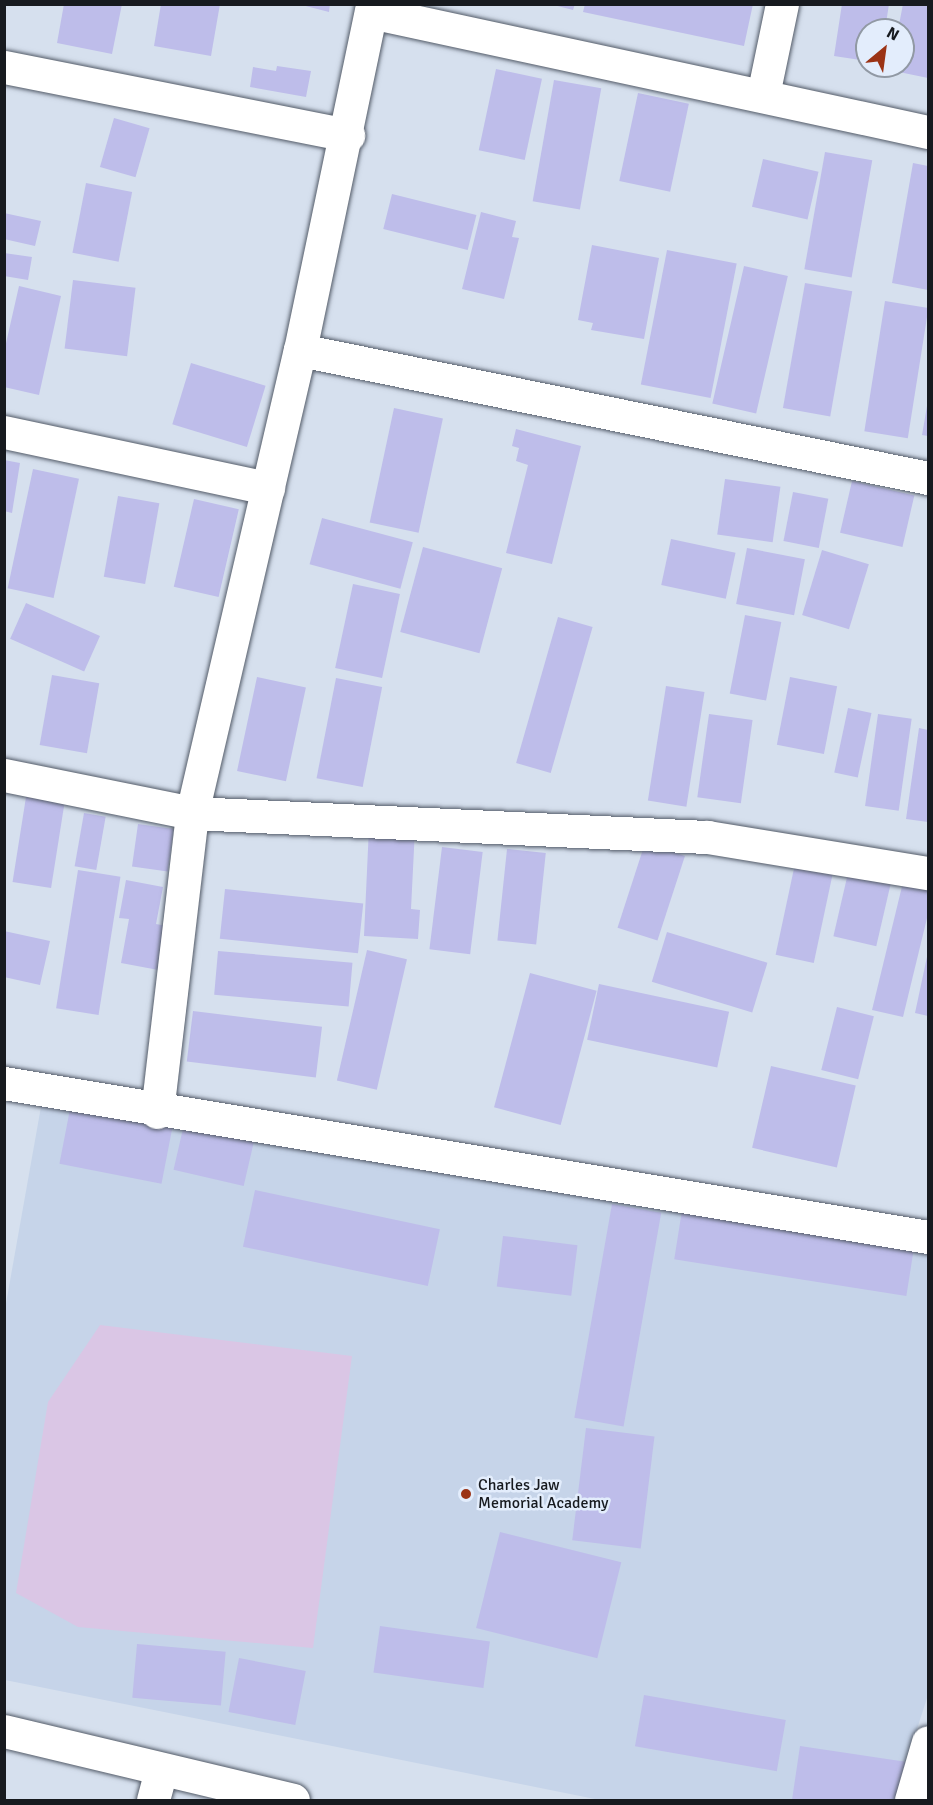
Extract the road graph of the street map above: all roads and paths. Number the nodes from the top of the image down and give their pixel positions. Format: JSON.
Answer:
{"nodes":[{"id":1,"x":782,"y":4,"type":"edge"},
{"id":2,"x":372,"y":8,"type":"edge"},
{"id":3,"x":4,"y":67,"type":"edge"},
{"id":4,"x":763,"y":96,"type":"junction"},
{"id":5,"x":928,"y":132,"type":"edge"},
{"id":6,"x":348,"y":135,"type":"junction"},
{"id":7,"x":300,"y":350,"type":"junction"},
{"id":8,"x":4,"y":432,"type":"edge"},
{"id":9,"x":928,"y":478,"type":"edge"},
{"id":10,"x":268,"y":488,"type":"junction"},
{"id":11,"x":4,"y":775,"type":"edge"},
{"id":12,"x":192,"y":813,"type":"junction"},
{"id":13,"x":928,"y":873,"type":"edge"},
{"id":14,"x":4,"y":1083,"type":"edge"},
{"id":15,"x":158,"y":1112,"type":"junction"},
{"id":16,"x":928,"y":1237,"type":"edge"},
{"id":17,"x":4,"y":1731,"type":"edge"},
{"id":18,"x":928,"y":1742,"type":"edge"},
{"id":19,"x":157,"y":1786,"type":"edge"},
{"id":20,"x":293,"y":1800,"type":"edge"},
{"id":21,"x":911,"y":1800,"type":"edge"}],
"edges":[{"from":1,"to":4,"type":"street"},
{"from":2,"to":4,"type":"street"},
{"from":2,"to":6,"type":"street"},
{"from":3,"to":6,"type":"street"},
{"from":4,"to":5,"type":"street"},
{"from":6,"to":7,"type":"street"},
{"from":7,"to":9,"type":"street"},
{"from":7,"to":10,"type":"street"},
{"from":8,"to":10,"type":"street"},
{"from":10,"to":12,"type":"street"},
{"from":11,"to":12,"type":"street"},
{"from":12,"to":13,"type":"street"},
{"from":12,"to":15,"type":"street"},
{"from":14,"to":15,"type":"street"},
{"from":15,"to":16,"type":"street"},
{"from":17,"to":19,"type":"street"},
{"from":18,"to":21,"type":"street"},
{"from":19,"to":20,"type":"street"}]}
